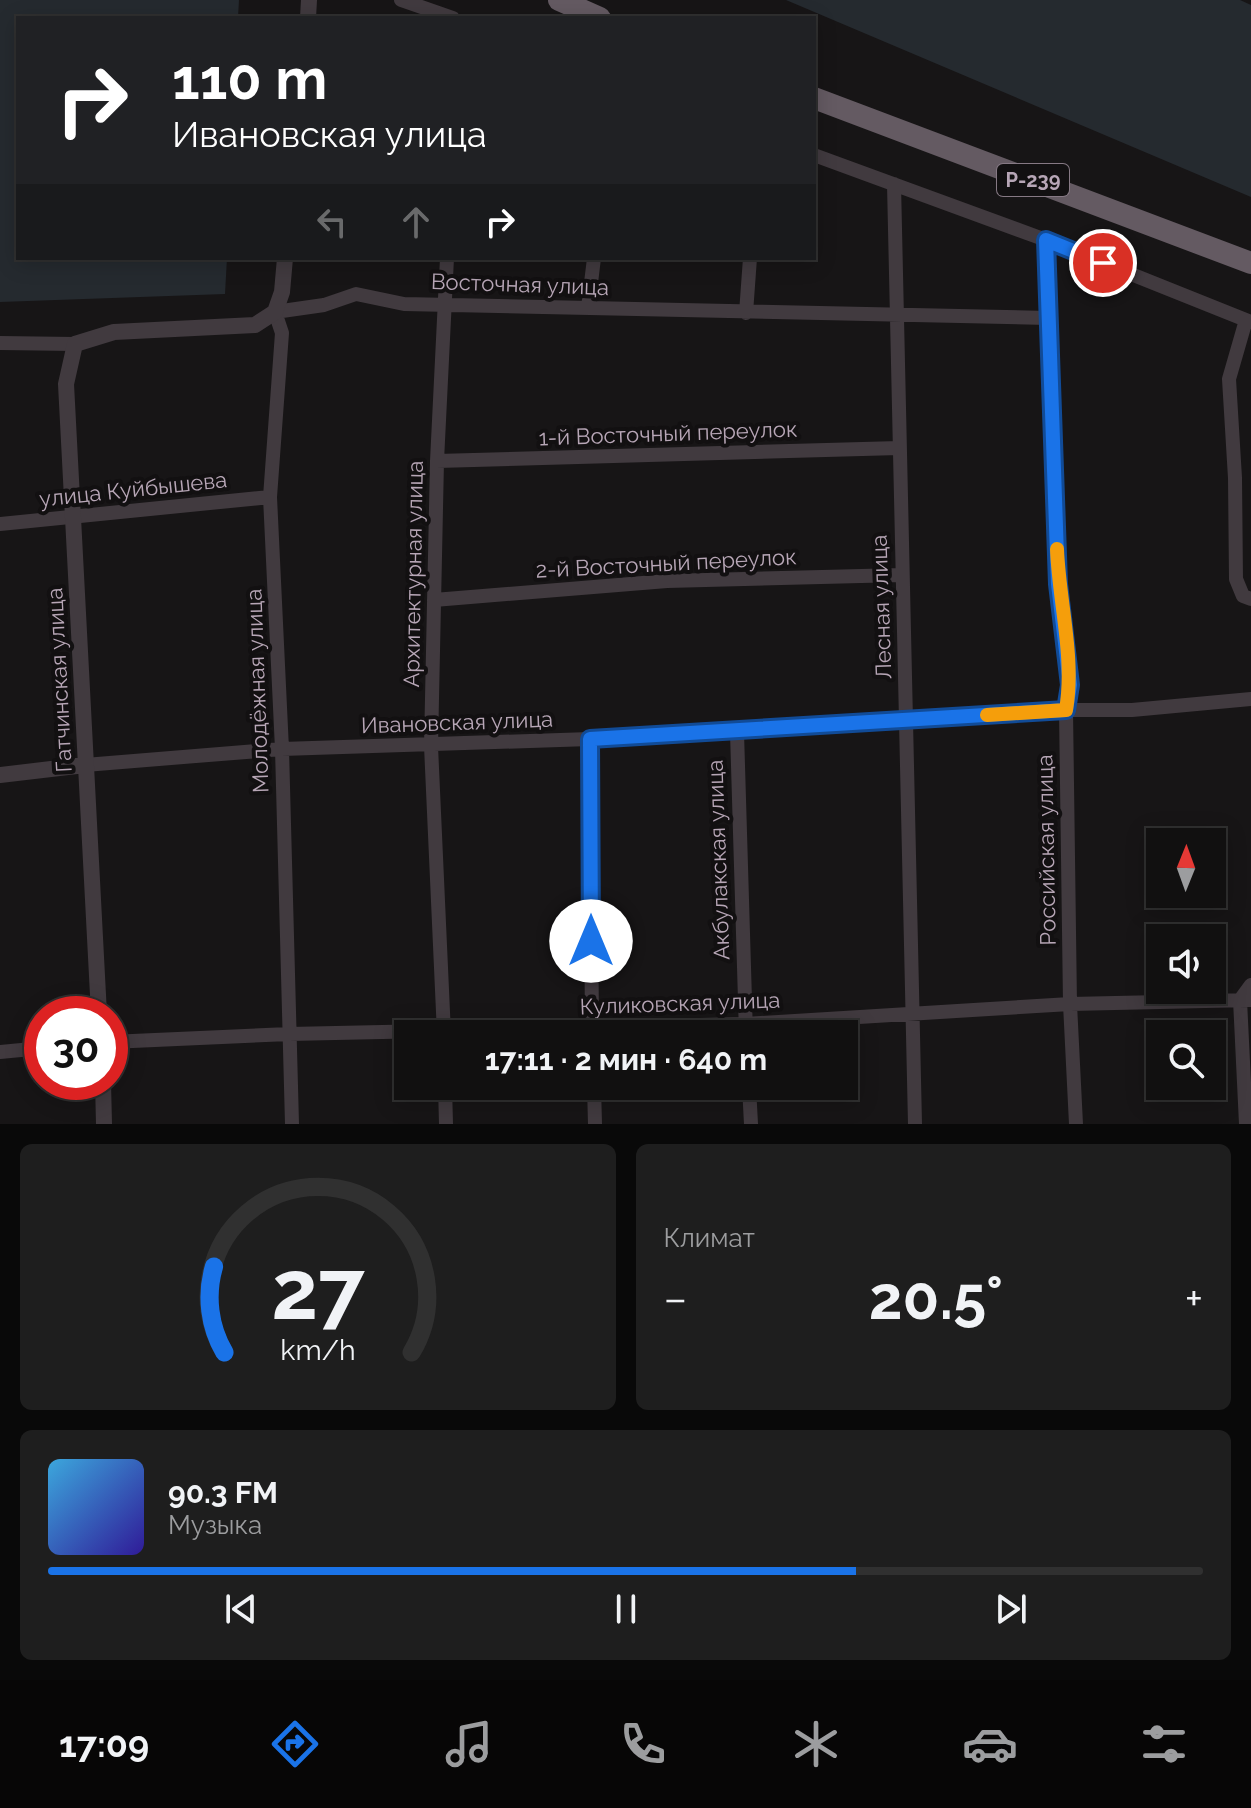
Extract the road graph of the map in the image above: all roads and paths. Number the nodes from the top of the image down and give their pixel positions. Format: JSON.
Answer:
{"nodes":[{"id":1,"x":401,"y":0,"type":"edge"},
{"id":2,"x":559,"y":0,"type":"edge"},
{"id":3,"x":447,"y":16,"type":"edge"},
{"id":4,"x":595,"y":16,"type":"edge"},
{"id":5,"x":816,"y":99,"type":"edge"},
{"id":6,"x":816,"y":156,"type":"edge"},
{"id":7,"x":894,"y":184,"type":"junction"},
{"id":8,"x":1046,"y":240,"type":"junction"},
{"id":9,"x":285,"y":260,"type":"edge"},
{"id":10,"x":447,"y":260,"type":"edge"},
{"id":11,"x":594,"y":260,"type":"edge"},
{"id":12,"x":750,"y":260,"type":"edge"},
{"id":13,"x":1251,"y":263,"type":"edge"},
{"id":14,"x":443,"y":303,"type":"junction"},
{"id":15,"x":588,"y":308,"type":"junction"},
{"id":16,"x":275,"y":312,"type":"junction"},
{"id":17,"x":746,"y":313,"type":"junction"},
{"id":18,"x":895,"y":314,"type":"junction"},
{"id":19,"x":1048,"y":318,"type":"junction"},
{"id":20,"x":1249,"y":321,"type":"edge"},
{"id":21,"x":0,"y":343,"type":"edge"},
{"id":22,"x":75,"y":344,"type":"junction"},
{"id":23,"x":899,"y":448,"type":"junction"},
{"id":24,"x":437,"y":461,"type":"junction"},
{"id":25,"x":270,"y":497,"type":"junction"},
{"id":26,"x":74,"y":516,"type":"junction"},
{"id":27,"x":0,"y":524,"type":"edge"},
{"id":28,"x":901,"y":575,"type":"junction"},
{"id":29,"x":1251,"y":599,"type":"edge"},
{"id":30,"x":434,"y":600,"type":"junction"},
{"id":31,"x":1251,"y":699,"type":"edge"},
{"id":32,"x":1066,"y":710,"type":"junction"},
{"id":33,"x":907,"y":720,"type":"junction"},
{"id":34,"x":737,"y":732,"type":"junction"},
{"id":35,"x":590,"y":739,"type":"junction"},
{"id":36,"x":431,"y":746,"type":"junction"},
{"id":37,"x":282,"y":749,"type":"junction"},
{"id":38,"x":85,"y":765,"type":"junction"},
{"id":39,"x":0,"y":775,"type":"edge"},
{"id":40,"x":1251,"y":985,"type":"edge"},
{"id":41,"x":98,"y":996,"type":"edge"},
{"id":42,"x":1245,"y":1000,"type":"edge"},
{"id":43,"x":1070,"y":1004,"type":"junction"},
{"id":44,"x":910,"y":1014,"type":"junction"},
{"id":45,"x":443,"y":1020,"type":"edge"},
{"id":46,"x":592,"y":1020,"type":"edge"},
{"id":47,"x":746,"y":1020,"type":"edge"},
{"id":48,"x":844,"y":1020,"type":"edge"},
{"id":49,"x":394,"y":1033,"type":"edge"},
{"id":50,"x":289,"y":1034,"type":"junction"},
{"id":51,"x":128,"y":1041,"type":"edge"},
{"id":52,"x":24,"y":1050,"type":"edge"},
{"id":53,"x":0,"y":1052,"type":"edge"},
{"id":54,"x":103,"y":1100,"type":"edge"},
{"id":55,"x":445,"y":1100,"type":"edge"},
{"id":56,"x":594,"y":1100,"type":"edge"},
{"id":57,"x":750,"y":1100,"type":"edge"},
{"id":58,"x":104,"y":1124,"type":"edge"},
{"id":59,"x":292,"y":1124,"type":"edge"},
{"id":60,"x":446,"y":1124,"type":"edge"},
{"id":61,"x":595,"y":1124,"type":"edge"},
{"id":62,"x":751,"y":1124,"type":"edge"},
{"id":63,"x":915,"y":1124,"type":"edge"},
{"id":64,"x":1076,"y":1124,"type":"edge"},
{"id":65,"x":1246,"y":1124,"type":"edge"}],
"edges":[{"from":1,"to":3,"type":"street"},
{"from":2,"to":4,"type":"highway"},
{"from":5,"to":13,"type":"highway","number":"Р-239"},
{"from":6,"to":7,"type":"street"},
{"from":7,"to":8,"type":"street"},
{"from":7,"to":18,"type":"street","name":"Лесная улица"},
{"from":8,"to":19,"type":"street","name":"Российская улица"},
{"from":8,"to":20,"type":"street"},
{"from":9,"to":16,"type":"street","name":"Молодёжная улица"},
{"from":10,"to":14,"type":"street","name":"Архитектурная улица"},
{"from":11,"to":15,"type":"street"},
{"from":12,"to":17,"type":"street"},
{"from":14,"to":15,"type":"street","name":"Восточная улица"},
{"from":14,"to":16,"type":"street","name":"Восточная улица"},
{"from":14,"to":24,"type":"street","name":"Архитектурная улица"},
{"from":15,"to":17,"type":"street","name":"Восточная улица"},
{"from":16,"to":22,"type":"street","name":"Восточная улица"},
{"from":16,"to":25,"type":"street","name":"Молодёжная улица"},
{"from":17,"to":18,"type":"street","name":"Восточная улица"},
{"from":18,"to":19,"type":"street","name":"Восточная улица"},
{"from":18,"to":23,"type":"street","name":"Лесная улица"},
{"from":19,"to":32,"type":"street","name":"Российская улица"},
{"from":20,"to":29,"type":"street"},
{"from":21,"to":22,"type":"street","name":"Восточная улица"},
{"from":22,"to":26,"type":"street","name":"Гатчинская улица"},
{"from":23,"to":24,"type":"street","name":"1-й Восточный переулок"},
{"from":23,"to":28,"type":"street","name":"Лесная улица"},
{"from":24,"to":30,"type":"street","name":"Архитектурная улица"},
{"from":25,"to":26,"type":"street","name":"улица Куйбышева"},
{"from":25,"to":37,"type":"street","name":"Молодёжная улица"},
{"from":26,"to":27,"type":"street","name":"улица Куйбышева"},
{"from":26,"to":38,"type":"street","name":"Гатчинская улица"},
{"from":28,"to":30,"type":"street","name":"2-й Восточный переулок"},
{"from":28,"to":33,"type":"street","name":"Лесная улица"},
{"from":30,"to":36,"type":"street","name":"Архитектурная улица"},
{"from":31,"to":32,"type":"street","name":"Ивановская улица"},
{"from":32,"to":33,"type":"street","name":"Ивановская улица"},
{"from":32,"to":43,"type":"street","name":"Российская улица"},
{"from":33,"to":34,"type":"street","name":"Ивановская улица"},
{"from":33,"to":44,"type":"street","name":"Лесная улица"},
{"from":34,"to":35,"type":"street","name":"Ивановская улица"},
{"from":34,"to":47,"type":"street","name":"Акбулакская улица"},
{"from":35,"to":36,"type":"street","name":"Ивановская улица"},
{"from":35,"to":46,"type":"street"},
{"from":36,"to":37,"type":"street","name":"Ивановская улица"},
{"from":36,"to":45,"type":"street","name":"Архитектурная улица"},
{"from":37,"to":38,"type":"street","name":"Ивановская улица"},
{"from":37,"to":50,"type":"street","name":"Молодёжная улица"},
{"from":38,"to":39,"type":"street","name":"Ивановская улица"},
{"from":38,"to":41,"type":"street","name":"Гатчинская улица"},
{"from":40,"to":42,"type":"street"},
{"from":42,"to":43,"type":"street","name":"Куликовская улица"},
{"from":42,"to":65,"type":"street"},
{"from":43,"to":44,"type":"street","name":"Куликовская улица"},
{"from":43,"to":64,"type":"street","name":"Российская улица"},
{"from":44,"to":48,"type":"street","name":"Куликовская улица"},
{"from":44,"to":63,"type":"street","name":"Лесная улица"},
{"from":49,"to":50,"type":"street","name":"Куликовская улица"},
{"from":50,"to":51,"type":"street","name":"Куликовская улица"},
{"from":50,"to":59,"type":"street","name":"Молодёжная улица"},
{"from":52,"to":53,"type":"street"},
{"from":54,"to":58,"type":"street"},
{"from":55,"to":60,"type":"street"},
{"from":56,"to":61,"type":"street"},
{"from":57,"to":62,"type":"street"}]}
